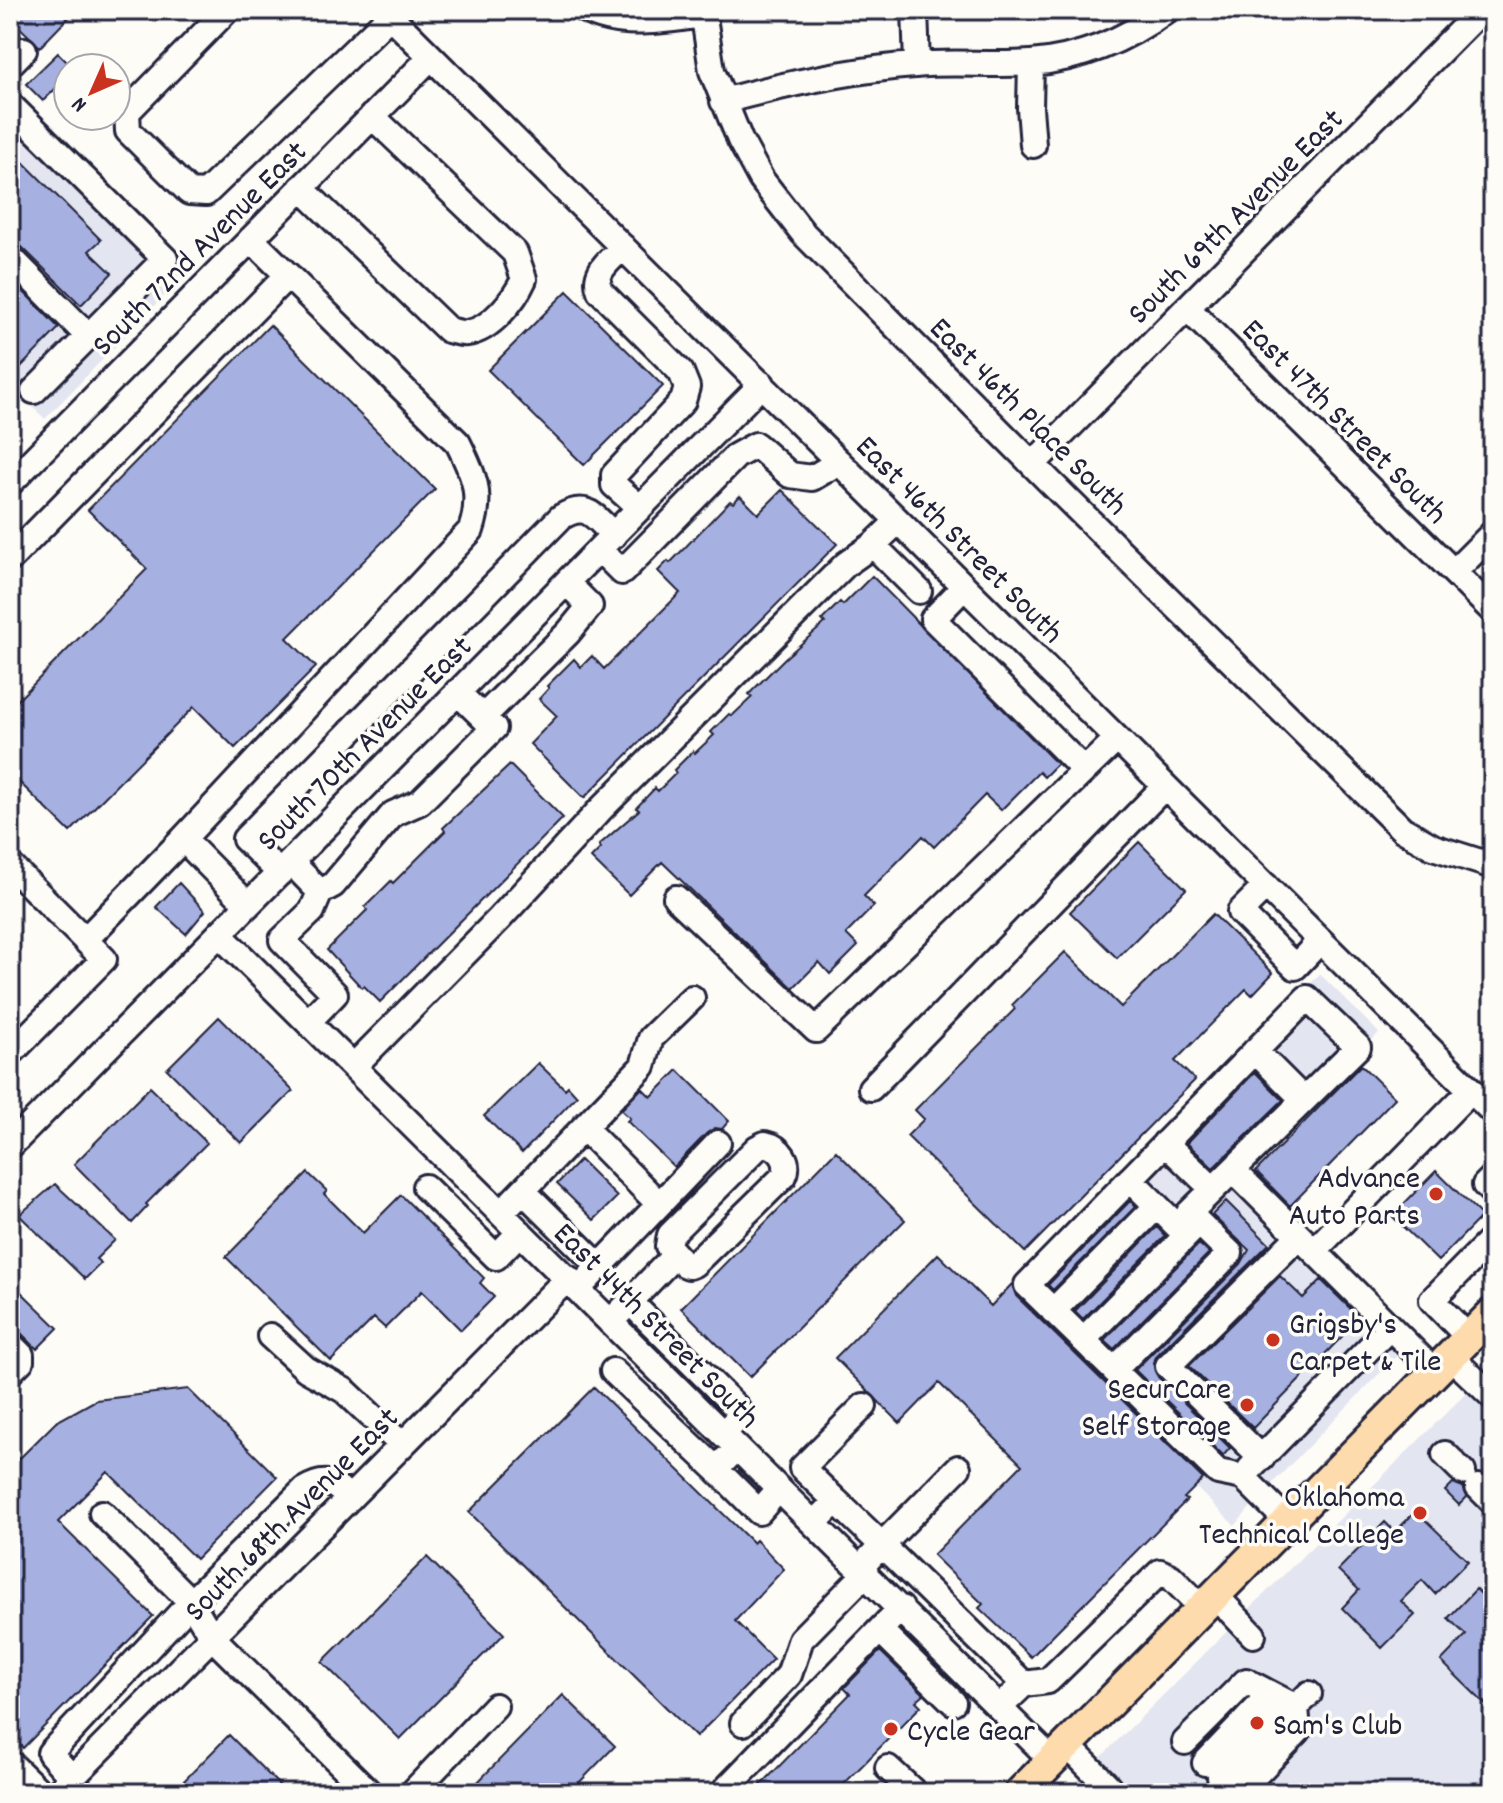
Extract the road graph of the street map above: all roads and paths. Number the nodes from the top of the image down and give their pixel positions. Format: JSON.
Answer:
{"nodes":[{"id":1,"x":227,"y":10,"type":"edge"},
{"id":2,"x":585,"y":10,"type":"edge"},
{"id":3,"x":915,"y":10,"type":"edge"},
{"id":4,"x":1167,"y":10,"type":"edge"},
{"id":5,"x":1481,"y":10,"type":"edge"},
{"id":6,"x":703,"y":12,"type":"edge"},
{"id":7,"x":387,"y":13,"type":"edge"},
{"id":8,"x":431,"y":57,"type":"junction"},
{"id":9,"x":1031,"y":63,"type":"junction"},
{"id":10,"x":917,"y":64,"type":"junction"},
{"id":11,"x":723,"y":101,"type":"junction"},
{"id":12,"x":10,"y":105,"type":"edge"},
{"id":13,"x":372,"y":116,"type":"junction"},
{"id":14,"x":1033,"y":145,"type":"dead end"},
{"id":15,"x":301,"y":188,"type":"junction"},
{"id":16,"x":251,"y":239,"type":"junction"},
{"id":17,"x":623,"y":247,"type":"junction"},
{"id":18,"x":10,"y":257,"type":"edge"},
{"id":19,"x":288,"y":275,"type":"junction"},
{"id":20,"x":1187,"y":308,"type":"junction"},
{"id":21,"x":88,"y":336,"type":"junction"},
{"id":22,"x":762,"y":384,"type":"junction"},
{"id":23,"x":34,"y":391,"type":"dead end"},
{"id":24,"x":839,"y":462,"type":"junction"},
{"id":25,"x":1033,"y":464,"type":"junction"},
{"id":26,"x":10,"y":483,"type":"edge"},
{"id":27,"x":640,"y":508,"type":"junction"},
{"id":28,"x":898,"y":521,"type":"junction"},
{"id":29,"x":1493,"y":533,"type":"edge"},
{"id":30,"x":607,"y":542,"type":"junction"},
{"id":31,"x":873,"y":545,"type":"junction"},
{"id":32,"x":10,"y":559,"type":"edge"},
{"id":33,"x":1454,"y":572,"type":"junction"},
{"id":34,"x":567,"y":583,"type":"junction"},
{"id":35,"x":964,"y":587,"type":"junction"},
{"id":36,"x":919,"y":591,"type":"dead end"},
{"id":37,"x":1493,"y":611,"type":"edge"},
{"id":38,"x":457,"y":692,"type":"junction"},
{"id":39,"x":483,"y":717,"type":"junction"},
{"id":40,"x":1117,"y":739,"type":"junction"},
{"id":41,"x":1084,"y":770,"type":"junction"},
{"id":42,"x":364,"y":786,"type":"junction"},
{"id":43,"x":1165,"y":786,"type":"junction"},
{"id":44,"x":393,"y":814,"type":"junction"},
{"id":45,"x":183,"y":839,"type":"junction"},
{"id":46,"x":10,"y":865,"type":"edge"},
{"id":47,"x":1493,"y":866,"type":"edge"},
{"id":48,"x":285,"y":868,"type":"junction"},
{"id":49,"x":1266,"y":886,"type":"junction"},
{"id":50,"x":320,"y":892,"type":"junction"},
{"id":51,"x":676,"y":898,"type":"dead end"},
{"id":52,"x":248,"y":905,"type":"junction"},
{"id":53,"x":219,"y":934,"type":"junction"},
{"id":54,"x":85,"y":940,"type":"junction"},
{"id":55,"x":1320,"y":941,"type":"junction"},
{"id":56,"x":692,"y":998,"type":"dead end"},
{"id":57,"x":308,"y":1022,"type":"junction"},
{"id":58,"x":1255,"y":1051,"type":"junction"},
{"id":59,"x":10,"y":1054,"type":"edge"},
{"id":60,"x":353,"y":1067,"type":"junction"},
{"id":61,"x":871,"y":1088,"type":"dead end"},
{"id":62,"x":1471,"y":1090,"type":"junction"},
{"id":63,"x":1304,"y":1100,"type":"junction"},
{"id":64,"x":1493,"y":1112,"type":"edge"},
{"id":65,"x":584,"y":1128,"type":"junction"},
{"id":66,"x":718,"y":1143,"type":"dead end"},
{"id":67,"x":1165,"y":1143,"type":"junction"},
{"id":68,"x":10,"y":1146,"type":"edge"},
{"id":69,"x":1493,"y":1177,"type":"edge"},
{"id":70,"x":1130,"y":1179,"type":"junction"},
{"id":71,"x":1243,"y":1180,"type":"dead end"},
{"id":72,"x":425,"y":1187,"type":"dead end"},
{"id":73,"x":1213,"y":1189,"type":"junction"},
{"id":74,"x":523,"y":1191,"type":"junction"},
{"id":75,"x":1493,"y":1193,"type":"edge"},
{"id":76,"x":659,"y":1204,"type":"junction"},
{"id":77,"x":1157,"y":1206,"type":"junction"},
{"id":78,"x":501,"y":1213,"type":"junction"},
{"id":79,"x":1192,"y":1229,"type":"junction"},
{"id":80,"x":520,"y":1232,"type":"junction"},
{"id":81,"x":1493,"y":1238,"type":"edge"},
{"id":82,"x":1307,"y":1243,"type":"junction"},
{"id":83,"x":675,"y":1255,"type":"junction"},
{"id":84,"x":599,"y":1266,"type":"junction"},
{"id":85,"x":573,"y":1284,"type":"junction"},
{"id":86,"x":630,"y":1302,"type":"junction"},
{"id":87,"x":1053,"y":1311,"type":"junction"},
{"id":88,"x":1493,"y":1313,"type":"edge"},
{"id":89,"x":610,"y":1322,"type":"junction"},
{"id":90,"x":1390,"y":1327,"type":"junction"},
{"id":91,"x":270,"y":1336,"type":"dead end"},
{"id":92,"x":1083,"y":1340,"type":"junction"},
{"id":93,"x":10,"y":1344,"type":"edge"},
{"id":94,"x":1451,"y":1355,"type":"junction"},
{"id":95,"x":1114,"y":1370,"type":"junction"},
{"id":96,"x":613,"y":1371,"type":"dead end"},
{"id":97,"x":10,"y":1372,"type":"edge"},
{"id":98,"x":1493,"y":1397,"type":"edge"},
{"id":99,"x":864,"y":1406,"type":"dead end"},
{"id":100,"x":730,"y":1441,"type":"junction"},
{"id":101,"x":402,"y":1445,"type":"junction"},
{"id":102,"x":1445,"y":1454,"type":"dead end"},
{"id":103,"x":1262,"y":1458,"type":"junction"},
{"id":104,"x":958,"y":1468,"type":"dead end"},
{"id":105,"x":716,"y":1469,"type":"junction"},
{"id":106,"x":1243,"y":1477,"type":"junction"},
{"id":107,"x":1478,"y":1487,"type":"edge"},
{"id":108,"x":779,"y":1489,"type":"junction"},
{"id":109,"x":350,"y":1498,"type":"junction"},
{"id":110,"x":836,"y":1501,"type":"junction"},
{"id":111,"x":102,"y":1513,"type":"dead end"},
{"id":112,"x":1287,"y":1521,"type":"junction"},
{"id":113,"x":814,"y":1523,"type":"junction"},
{"id":114,"x":882,"y":1545,"type":"junction"},
{"id":115,"x":863,"y":1570,"type":"junction"},
{"id":116,"x":191,"y":1602,"type":"junction"},
{"id":117,"x":1208,"y":1602,"type":"junction"},
{"id":118,"x":901,"y":1608,"type":"junction"},
{"id":119,"x":880,"y":1630,"type":"junction"},
{"id":120,"x":1253,"y":1635,"type":"dead end"},
{"id":121,"x":212,"y":1637,"type":"junction"},
{"id":122,"x":1024,"y":1684,"type":"junction"},
{"id":123,"x":953,"y":1702,"type":"dead end"},
{"id":124,"x":495,"y":1706,"type":"dead end"},
{"id":125,"x":1000,"y":1707,"type":"junction"},
{"id":126,"x":743,"y":1723,"type":"dead end"},
{"id":127,"x":1060,"y":1752,"type":"junction"},
{"id":128,"x":10,"y":1763,"type":"edge"},
{"id":129,"x":888,"y":1768,"type":"dead end"},
{"id":130,"x":1212,"y":1769,"type":"edge"},
{"id":131,"x":65,"y":1786,"type":"edge"},
{"id":132,"x":1108,"y":1786,"type":"dead end"},
{"id":133,"x":727,"y":1788,"type":"dead end"},
{"id":134,"x":41,"y":1793,"type":"edge"},
{"id":135,"x":370,"y":1793,"type":"edge"},
{"id":136,"x":412,"y":1793,"type":"edge"},
{"id":137,"x":915,"y":1793,"type":"edge"},
{"id":138,"x":1020,"y":1793,"type":"edge"}],
"edges":[{"from":1,"to":7,"type":"street"},
{"from":2,"to":6,"type":"street","name":"East 46th Place South"},
{"from":3,"to":10,"type":"street"},
{"from":4,"to":9,"type":"street"},
{"from":5,"to":20,"type":"street","name":"South 69th Avenue East"},
{"from":6,"to":11,"type":"street","name":"East 46th Place South"},
{"from":7,"to":8,"type":"street","name":"East 46th Street South"},
{"from":8,"to":13,"type":"street","name":"South 72nd Avenue East"},
{"from":8,"to":17,"type":"street","name":"East 46th Street South"},
{"from":9,"to":10,"type":"street"},
{"from":9,"to":14,"type":"street"},
{"from":10,"to":11,"type":"street"},
{"from":11,"to":25,"type":"street","name":"East 46th Place South"},
{"from":12,"to":21,"type":"street"},
{"from":13,"to":15,"type":"street","name":"South 72nd Avenue East"},
{"from":13,"to":15,"type":"street"},
{"from":15,"to":16,"type":"street","name":"South 72nd Avenue East"},
{"from":16,"to":19,"type":"street"},
{"from":16,"to":26,"type":"street","name":"South 72nd Avenue East"},
{"from":17,"to":22,"type":"street","name":"East 46th Street South"},
{"from":17,"to":27,"type":"street"},
{"from":18,"to":21,"type":"street"},
{"from":19,"to":32,"type":"street"},
{"from":19,"to":45,"type":"street"},
{"from":20,"to":25,"type":"street","name":"South 69th Avenue East"},
{"from":20,"to":33,"type":"street","name":"East 47th Street South"},
{"from":21,"to":23,"type":"street"},
{"from":22,"to":24,"type":"street","name":"East 46th Street South"},
{"from":22,"to":27,"type":"street","name":"South 70th Avenue East"},
{"from":24,"to":28,"type":"street","name":"East 46th Street South"},
{"from":24,"to":30,"type":"street"},
{"from":25,"to":47,"type":"street","name":"East 46th Place South"},
{"from":27,"to":30,"type":"street","name":"South 70th Avenue East"},
{"from":28,"to":31,"type":"street"},
{"from":28,"to":35,"type":"street","name":"East 46th Street South"},
{"from":29,"to":33,"type":"street"},
{"from":30,"to":34,"type":"street","name":"South 70th Avenue East"},
{"from":30,"to":48,"type":"street"},
{"from":31,"to":36,"type":"street"},
{"from":31,"to":60,"type":"street"},
{"from":33,"to":37,"type":"street","name":"East 47th Street South"},
{"from":34,"to":38,"type":"street","name":"South 70th Avenue East"},
{"from":34,"to":39,"type":"street"},
{"from":35,"to":40,"type":"street","name":"East 46th Street South"},
{"from":35,"to":41,"type":"street"},
{"from":38,"to":39,"type":"street"},
{"from":38,"to":42,"type":"street","name":"South 70th Avenue East"},
{"from":39,"to":44,"type":"street"},
{"from":40,"to":41,"type":"street"},
{"from":40,"to":43,"type":"street","name":"East 46th Street South"},
{"from":41,"to":51,"type":"street"},
{"from":42,"to":44,"type":"street"},
{"from":42,"to":48,"type":"street","name":"South 70th Avenue East"},
{"from":43,"to":49,"type":"street","name":"East 46th Street South"},
{"from":43,"to":61,"type":"street"},
{"from":44,"to":50,"type":"street"},
{"from":45,"to":52,"type":"street"},
{"from":45,"to":54,"type":"street"},
{"from":46,"to":54,"type":"street"},
{"from":48,"to":50,"type":"street"},
{"from":48,"to":52,"type":"street","name":"South 70th Avenue East"},
{"from":49,"to":55,"type":"street","name":"East 46th Street South"},
{"from":49,"to":55,"type":"street"},
{"from":50,"to":57,"type":"street"},
{"from":52,"to":53,"type":"street","name":"South 70th Avenue East"},
{"from":53,"to":57,"type":"street","name":"East 44th Street South"},
{"from":53,"to":68,"type":"street","name":"South 70th Avenue East"},
{"from":54,"to":59,"type":"street"},
{"from":55,"to":62,"type":"street","name":"East 46th Street South"},
{"from":56,"to":65,"type":"street"},
{"from":57,"to":60,"type":"street","name":"East 44th Street South"},
{"from":58,"to":63,"type":"street"},
{"from":58,"to":63,"type":"street"},
{"from":58,"to":67,"type":"street"},
{"from":60,"to":78,"type":"street","name":"East 44th Street South"},
{"from":62,"to":64,"type":"street","name":"East 46th Street South"},
{"from":62,"to":82,"type":"street"},
{"from":63,"to":73,"type":"street"},
{"from":65,"to":74,"type":"street"},
{"from":65,"to":76,"type":"street"},
{"from":66,"to":76,"type":"street","name":"South 68th Avenue East"},
{"from":67,"to":70,"type":"street"},
{"from":67,"to":73,"type":"street"},
{"from":69,"to":75,"type":"street"},
{"from":70,"to":77,"type":"street"},
{"from":70,"to":87,"type":"street"},
{"from":71,"to":82,"type":"street"},
{"from":72,"to":80,"type":"street"},
{"from":73,"to":79,"type":"street"},
{"from":74,"to":78,"type":"street"},
{"from":74,"to":84,"type":"street"},
{"from":76,"to":84,"type":"street","name":"South 68th Avenue East"},
{"from":77,"to":79,"type":"street"},
{"from":77,"to":87,"type":"street"},
{"from":78,"to":80,"type":"street","name":"East 44th Street South"},
{"from":79,"to":92,"type":"street"},
{"from":79,"to":95,"type":"street"},
{"from":80,"to":85,"type":"street","name":"East 44th Street South"},
{"from":81,"to":94,"type":"street"},
{"from":82,"to":90,"type":"street"},
{"from":82,"to":103,"type":"street"},
{"from":83,"to":83,"type":"street"},
{"from":83,"to":86,"type":"street"},
{"from":84,"to":85,"type":"street","name":"South 68th Avenue East"},
{"from":85,"to":89,"type":"street","name":"East 44th Street South"},
{"from":85,"to":101,"type":"street","name":"South 68th Avenue East"},
{"from":86,"to":89,"type":"street"},
{"from":86,"to":100,"type":"street"},
{"from":87,"to":92,"type":"street"},
{"from":88,"to":94,"type":"main road"},
{"from":89,"to":100,"type":"street","name":"East 44th Street South"},
{"from":90,"to":94,"type":"street"},
{"from":90,"to":103,"type":"street"},
{"from":91,"to":101,"type":"street"},
{"from":92,"to":95,"type":"street"},
{"from":93,"to":97,"type":"street"},
{"from":94,"to":98,"type":"street"},
{"from":94,"to":112,"type":"main road"},
{"from":95,"to":106,"type":"street"},
{"from":96,"to":105,"type":"street"},
{"from":99,"to":110,"type":"street"},
{"from":100,"to":105,"type":"street"},
{"from":100,"to":108,"type":"street","name":"East 44th Street South"},
{"from":101,"to":109,"type":"street","name":"South 68th Avenue East"},
{"from":102,"to":107,"type":"street"},
{"from":103,"to":106,"type":"street"},
{"from":104,"to":114,"type":"street"},
{"from":105,"to":108,"type":"street"},
{"from":106,"to":112,"type":"street"},
{"from":108,"to":113,"type":"street","name":"East 44th Street South"},
{"from":109,"to":116,"type":"street"},
{"from":109,"to":121,"type":"street","name":"South 68th Avenue East"},
{"from":110,"to":113,"type":"street"},
{"from":110,"to":114,"type":"street"},
{"from":111,"to":116,"type":"street"},
{"from":112,"to":117,"type":"main road"},
{"from":113,"to":115,"type":"street","name":"East 44th Street South"},
{"from":114,"to":115,"type":"street"},
{"from":114,"to":122,"type":"street"},
{"from":115,"to":118,"type":"street","name":"East 44th Street South"},
{"from":115,"to":126,"type":"street"},
{"from":116,"to":121,"type":"street"},
{"from":116,"to":131,"type":"street"},
{"from":117,"to":120,"type":"street"},
{"from":117,"to":122,"type":"street"},
{"from":117,"to":127,"type":"main road"},
{"from":118,"to":119,"type":"street"},
{"from":118,"to":125,"type":"street","name":"East 44th Street South"},
{"from":119,"to":123,"type":"street"},
{"from":119,"to":133,"type":"street"},
{"from":121,"to":131,"type":"street","name":"South 68th Avenue East"},
{"from":121,"to":135,"type":"street"},
{"from":122,"to":125,"type":"street"},
{"from":124,"to":136,"type":"street"},
{"from":125,"to":127,"type":"street","name":"East 44th Street South"},
{"from":127,"to":132,"type":"street","name":"East 44th Street South"},
{"from":127,"to":138,"type":"main road"},
{"from":128,"to":134,"type":"street"},
{"from":129,"to":137,"type":"street"},
{"from":130,"to":130,"type":"street"}]}
